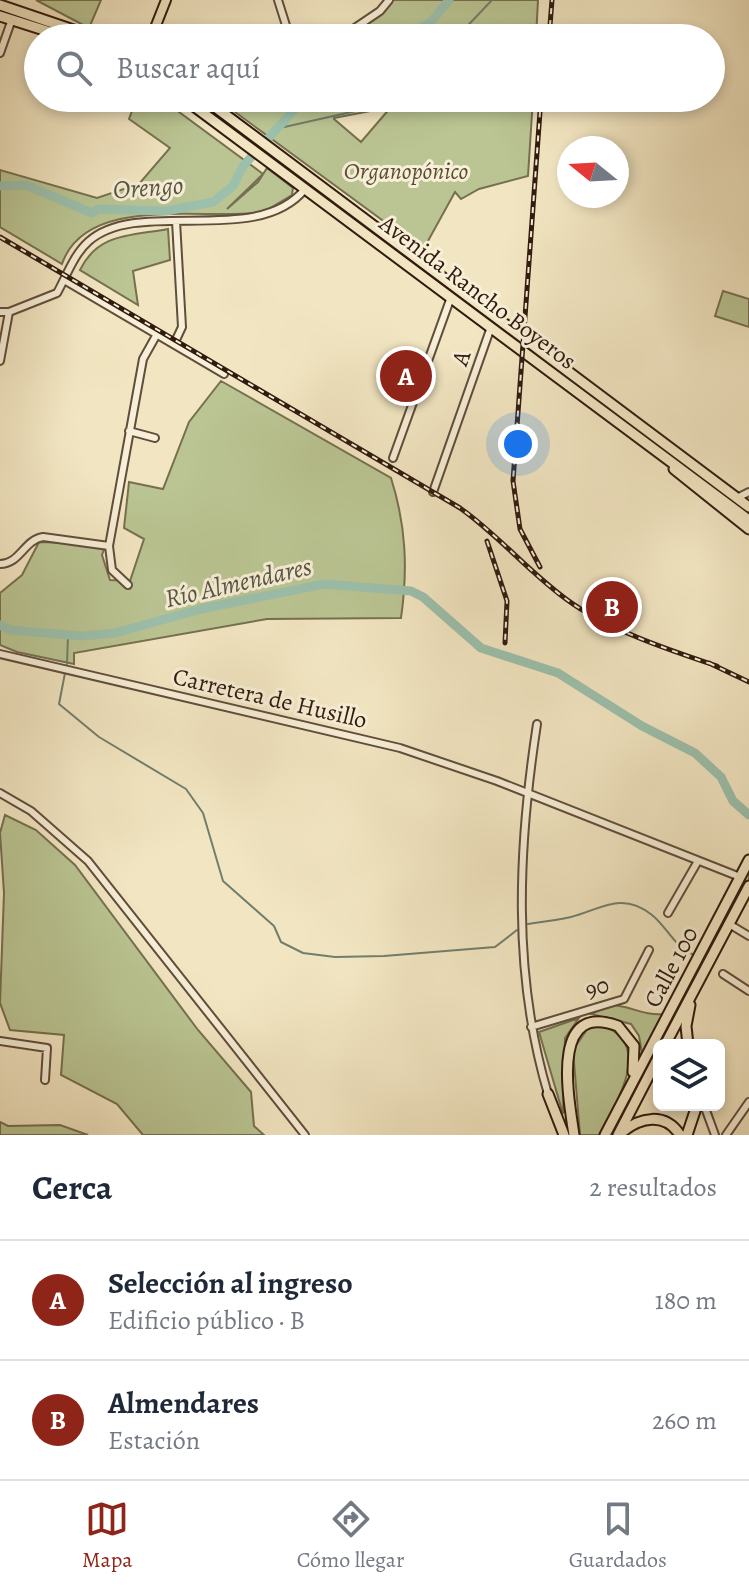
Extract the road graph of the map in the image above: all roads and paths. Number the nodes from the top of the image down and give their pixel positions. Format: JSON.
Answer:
{"nodes":[{"id":1,"x":166,"y":0,"type":"edge"},
{"id":2,"x":278,"y":0,"type":"edge"},
{"id":3,"x":389,"y":0,"type":"edge"},
{"id":4,"x":0,"y":5,"type":"edge"},
{"id":5,"x":0,"y":16,"type":"edge"},
{"id":6,"x":12,"y":19,"type":"junction"},
{"id":7,"x":28,"y":24,"type":"edge"},
{"id":8,"x":56,"y":24,"type":"edge"},
{"id":9,"x":157,"y":24,"type":"edge"},
{"id":10,"x":286,"y":24,"type":"edge"},
{"id":11,"x":361,"y":24,"type":"edge"},
{"id":12,"x":0,"y":53,"type":"edge"},
{"id":13,"x":201,"y":112,"type":"edge"},
{"id":14,"x":222,"y":112,"type":"edge"},
{"id":15,"x":305,"y":189,"type":"junction"},
{"id":16,"x":176,"y":221,"type":"junction"},
{"id":17,"x":64,"y":280,"type":"junction"},
{"id":18,"x":451,"y":297,"type":"junction"},
{"id":19,"x":0,"y":312,"type":"edge"},
{"id":20,"x":9,"y":312,"type":"junction"},
{"id":21,"x":491,"y":327,"type":"junction"},
{"id":22,"x":157,"y":334,"type":"junction"},
{"id":23,"x":174,"y":344,"type":"junction"},
{"id":24,"x":0,"y":361,"type":"edge"},
{"id":25,"x":224,"y":374,"type":"dead end"},
{"id":26,"x":129,"y":431,"type":"junction"},
{"id":27,"x":155,"y":438,"type":"dead end"},
{"id":28,"x":643,"y":439,"type":"junction"},
{"id":29,"x":393,"y":458,"type":"dead end"},
{"id":30,"x":433,"y":492,"type":"dead end"},
{"id":31,"x":749,"y":492,"type":"edge"},
{"id":32,"x":737,"y":498,"type":"junction"},
{"id":33,"x":749,"y":507,"type":"edge"},
{"id":34,"x":749,"y":520,"type":"edge"},
{"id":35,"x":749,"y":529,"type":"edge"},
{"id":36,"x":109,"y":546,"type":"junction"},
{"id":37,"x":0,"y":564,"type":"edge"},
{"id":38,"x":128,"y":585,"type":"dead end"},
{"id":39,"x":0,"y":654,"type":"edge"},
{"id":40,"x":537,"y":724,"type":"dead end"},
{"id":41,"x":0,"y":793,"type":"edge"},
{"id":42,"x":526,"y":794,"type":"junction"},
{"id":43,"x":749,"y":860,"type":"edge"},
{"id":44,"x":698,"y":861,"type":"junction"},
{"id":45,"x":740,"y":877,"type":"junction"},
{"id":46,"x":749,"y":886,"type":"edge"},
{"id":47,"x":668,"y":913,"type":"dead end"},
{"id":48,"x":729,"y":924,"type":"junction"},
{"id":49,"x":749,"y":936,"type":"edge"},
{"id":50,"x":649,"y":950,"type":"dead end"},
{"id":51,"x":723,"y":974,"type":"dead end"},
{"id":52,"x":694,"y":990,"type":"junction"},
{"id":53,"x":749,"y":991,"type":"edge"},
{"id":54,"x":531,"y":1027,"type":"junction"},
{"id":55,"x":668,"y":1039,"type":"edge"},
{"id":56,"x":688,"y":1039,"type":"edge"},
{"id":57,"x":0,"y":1041,"type":"edge"},
{"id":58,"x":653,"y":1068,"type":"edge"},
{"id":59,"x":45,"y":1080,"type":"dead end"},
{"id":60,"x":548,"y":1094,"type":"junction"},
{"id":61,"x":622,"y":1102,"type":"junction"},
{"id":62,"x":749,"y":1102,"type":"edge"},
{"id":63,"x":695,"y":1111,"type":"edge"},
{"id":64,"x":706,"y":1111,"type":"edge"},
{"id":65,"x":305,"y":1135,"type":"edge"},
{"id":66,"x":557,"y":1135,"type":"edge"},
{"id":67,"x":564,"y":1135,"type":"edge"},
{"id":68,"x":574,"y":1135,"type":"edge"},
{"id":69,"x":605,"y":1135,"type":"edge"},
{"id":70,"x":618,"y":1135,"type":"edge"},
{"id":71,"x":680,"y":1135,"type":"edge"},
{"id":72,"x":687,"y":1135,"type":"edge"},
{"id":73,"x":715,"y":1135,"type":"edge"},
{"id":74,"x":726,"y":1135,"type":"edge"}],
"edges":[{"from":1,"to":9,"type":"main road"},
{"from":2,"to":10,"type":"street"},
{"from":3,"to":11,"type":"street"},
{"from":4,"to":8,"type":"highway"},
{"from":5,"to":6,"type":"highway"},
{"from":6,"to":7,"type":"highway"},
{"from":6,"to":12,"type":"street"},
{"from":13,"to":15,"type":"highway","name":"Avenida Rancho Boyeros"},
{"from":14,"to":32,"type":"highway","name":"Avenida Rancho Boyeros"},
{"from":15,"to":16,"type":"street"},
{"from":15,"to":18,"type":"highway","name":"Avenida Rancho Boyeros"},
{"from":16,"to":17,"type":"street"},
{"from":16,"to":23,"type":"street"},
{"from":17,"to":20,"type":"street"},
{"from":17,"to":22,"type":"street"},
{"from":18,"to":21,"type":"highway","name":"Avenida Rancho Boyeros"},
{"from":18,"to":29,"type":"street"},
{"from":19,"to":20,"type":"street"},
{"from":20,"to":24,"type":"street"},
{"from":21,"to":28,"type":"highway","name":"Avenida Rancho Boyeros"},
{"from":21,"to":30,"type":"street","name":"A"},
{"from":22,"to":23,"type":"street"},
{"from":22,"to":26,"type":"street"},
{"from":23,"to":25,"type":"street"},
{"from":26,"to":27,"type":"street"},
{"from":26,"to":36,"type":"street"},
{"from":28,"to":34,"type":"highway","name":"Avenida Rancho Boyeros"},
{"from":28,"to":35,"type":"highway"},
{"from":31,"to":32,"type":"street"},
{"from":32,"to":33,"type":"highway","name":"Avenida Rancho Boyeros"},
{"from":36,"to":37,"type":"street"},
{"from":36,"to":38,"type":"street"},
{"from":39,"to":42,"type":"street","name":"Carretera de Husillo"},
{"from":40,"to":42,"type":"street"},
{"from":41,"to":65,"type":"street"},
{"from":42,"to":44,"type":"street","name":"Carretera de Husillo"},
{"from":42,"to":54,"type":"street"},
{"from":43,"to":45,"type":"highway","name":"Calle 100"},
{"from":44,"to":45,"type":"street","name":"Carretera de Husillo"},
{"from":44,"to":47,"type":"street"},
{"from":45,"to":61,"type":"highway","name":"Calle 100"},
{"from":46,"to":48,"type":"highway","name":"Calle 100"},
{"from":48,"to":49,"type":"street"},
{"from":48,"to":52,"type":"highway","name":"Calle 100"},
{"from":50,"to":54,"type":"street","name":"90"},
{"from":51,"to":53,"type":"street"},
{"from":52,"to":55,"type":"highway","name":"Calle 100"},
{"from":52,"to":56,"type":"highway"},
{"from":54,"to":60,"type":"street"},
{"from":57,"to":59,"type":"street"},
{"from":58,"to":70,"type":"highway"},
{"from":60,"to":66,"type":"highway"},
{"from":60,"to":67,"type":"highway"},
{"from":61,"to":68,"type":"highway"},
{"from":61,"to":69,"type":"highway","name":"Calle 100"},
{"from":62,"to":74,"type":"street"},
{"from":63,"to":72,"type":"highway"},
{"from":64,"to":73,"type":"street"},
{"from":70,"to":71,"type":"highway"}]}
